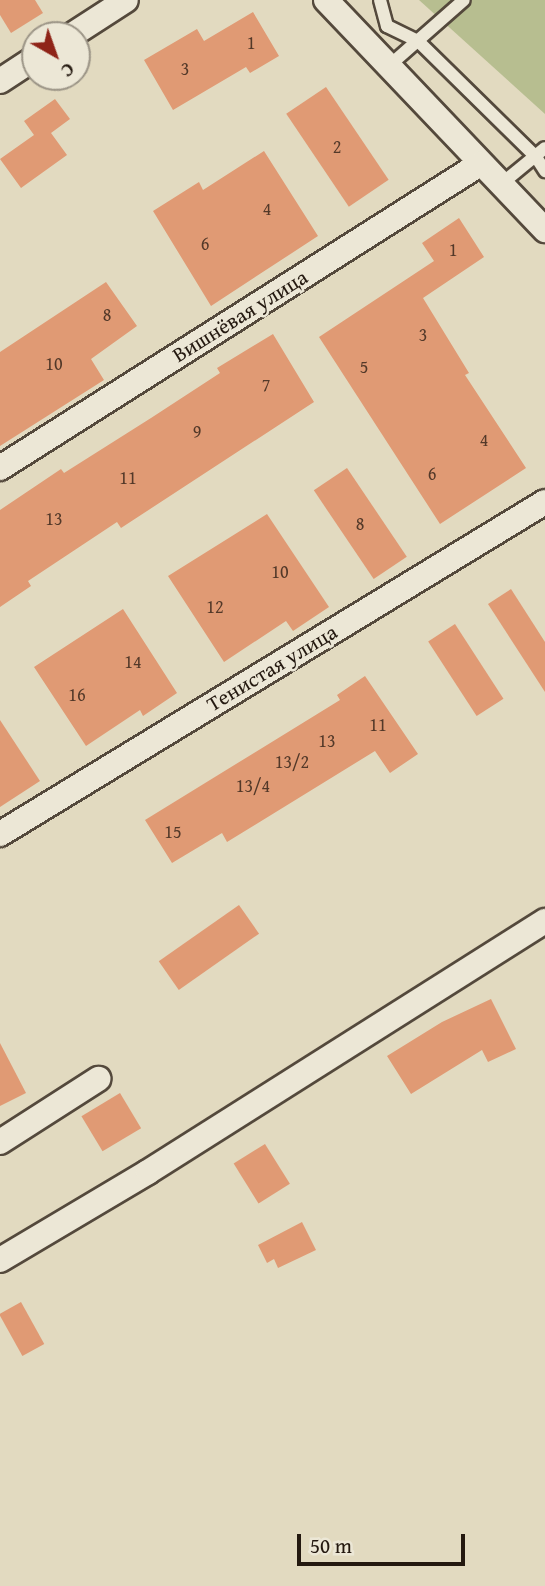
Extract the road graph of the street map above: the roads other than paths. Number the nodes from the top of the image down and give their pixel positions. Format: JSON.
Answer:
{"nodes":[{"id":1,"x":126,"y":0,"type":"edge"},
{"id":2,"x":326,"y":0,"type":"edge"},
{"id":3,"x":380,"y":0,"type":"edge"},
{"id":4,"x":464,"y":0,"type":"edge"},
{"id":5,"x":91,"y":23,"type":"edge"},
{"id":6,"x":418,"y":41,"type":"junction"},
{"id":7,"x":390,"y":65,"type":"junction"},
{"id":8,"x":21,"y":67,"type":"edge"},
{"id":9,"x":0,"y":81,"type":"edge"},
{"id":10,"x":540,"y":153,"type":"edge"},
{"id":11,"x":480,"y":164,"type":"junction"},
{"id":12,"x":545,"y":171,"type":"edge"},
{"id":13,"x":500,"y":184,"type":"junction"},
{"id":14,"x":545,"y":230,"type":"edge"},
{"id":15,"x":0,"y":468,"type":"edge"},
{"id":16,"x":545,"y":502,"type":"edge"},
{"id":17,"x":0,"y":834,"type":"edge"},
{"id":18,"x":545,"y":921,"type":"edge"},
{"id":19,"x":98,"y":1079,"type":"dead end"},
{"id":20,"x":0,"y":1142,"type":"edge"},
{"id":21,"x":0,"y":1260,"type":"edge"}],
"edges":[{"from":1,"to":5,"type":"street"},
{"from":2,"to":7,"type":"street"},
{"from":3,"to":6,"type":"lane"},
{"from":4,"to":6,"type":"lane"},
{"from":6,"to":7,"type":"lane"},
{"from":6,"to":10,"type":"lane"},
{"from":7,"to":11,"type":"street"},
{"from":8,"to":9,"type":"street"},
{"from":10,"to":12,"type":"lane"},
{"from":10,"to":13,"type":"lane"},
{"from":11,"to":13,"type":"street"},
{"from":11,"to":15,"type":"street","name":"Вишнёвая улица"},
{"from":13,"to":14,"type":"street"},
{"from":16,"to":17,"type":"street","name":"Тенистая улица"},
{"from":18,"to":21,"type":"street"},
{"from":19,"to":20,"type":"street"}]}
